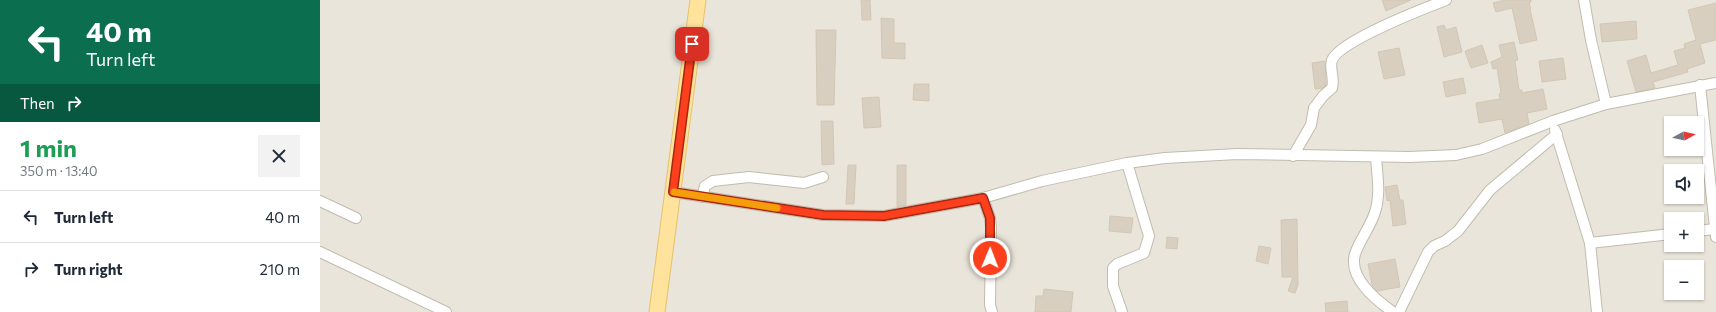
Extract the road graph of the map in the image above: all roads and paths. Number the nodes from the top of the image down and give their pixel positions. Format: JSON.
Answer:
{"nodes":[{"id":1,"x":698,"y":0,"type":"edge"},
{"id":2,"x":1446,"y":0,"type":"edge"},
{"id":3,"x":1584,"y":0,"type":"edge"},
{"id":4,"x":1716,"y":83,"type":"edge"},
{"id":5,"x":1700,"y":85,"type":"junction"},
{"id":6,"x":1606,"y":104,"type":"junction"},
{"id":7,"x":1553,"y":121,"type":"junction"},
{"id":8,"x":1557,"y":134,"type":"junction"},
{"id":9,"x":1293,"y":156,"type":"junction"},
{"id":10,"x":1376,"y":156,"type":"junction"},
{"id":11,"x":1127,"y":163,"type":"junction"},
{"id":12,"x":823,"y":177,"type":"dead end"},
{"id":13,"x":673,"y":192,"type":"junction"},
{"id":14,"x":702,"y":197,"type":"junction"},
{"id":15,"x":983,"y":198,"type":"junction"},
{"id":16,"x":320,"y":201,"type":"edge"},
{"id":17,"x":356,"y":218,"type":"dead end"},
{"id":18,"x":1704,"y":232,"type":"edge"},
{"id":19,"x":1716,"y":233,"type":"edge"},
{"id":20,"x":1664,"y":235,"type":"edge"},
{"id":21,"x":1590,"y":243,"type":"junction"},
{"id":22,"x":320,"y":252,"type":"edge"},
{"id":23,"x":446,"y":312,"type":"edge"},
{"id":24,"x":657,"y":312,"type":"edge"},
{"id":25,"x":992,"y":312,"type":"edge"},
{"id":26,"x":1122,"y":312,"type":"edge"},
{"id":27,"x":1393,"y":312,"type":"edge"},
{"id":28,"x":1400,"y":312,"type":"edge"},
{"id":29,"x":1596,"y":312,"type":"edge"}],
"edges":[{"from":1,"to":13,"type":"main road"},
{"from":2,"to":9,"type":"street"},
{"from":3,"to":6,"type":"street"},
{"from":4,"to":5,"type":"street"},
{"from":5,"to":6,"type":"street"},
{"from":5,"to":19,"type":"street"},
{"from":6,"to":7,"type":"street"},
{"from":7,"to":8,"type":"street"},
{"from":7,"to":10,"type":"street"},
{"from":8,"to":21,"type":"street"},
{"from":8,"to":28,"type":"street"},
{"from":9,"to":10,"type":"street"},
{"from":9,"to":11,"type":"street"},
{"from":10,"to":27,"type":"street"},
{"from":11,"to":15,"type":"street"},
{"from":11,"to":26,"type":"street"},
{"from":12,"to":14,"type":"street"},
{"from":13,"to":14,"type":"street"},
{"from":13,"to":24,"type":"main road"},
{"from":14,"to":15,"type":"street"},
{"from":15,"to":25,"type":"street"},
{"from":16,"to":17,"type":"street"},
{"from":18,"to":19,"type":"street"},
{"from":20,"to":21,"type":"street"},
{"from":21,"to":29,"type":"street"},
{"from":22,"to":23,"type":"street"}]}
